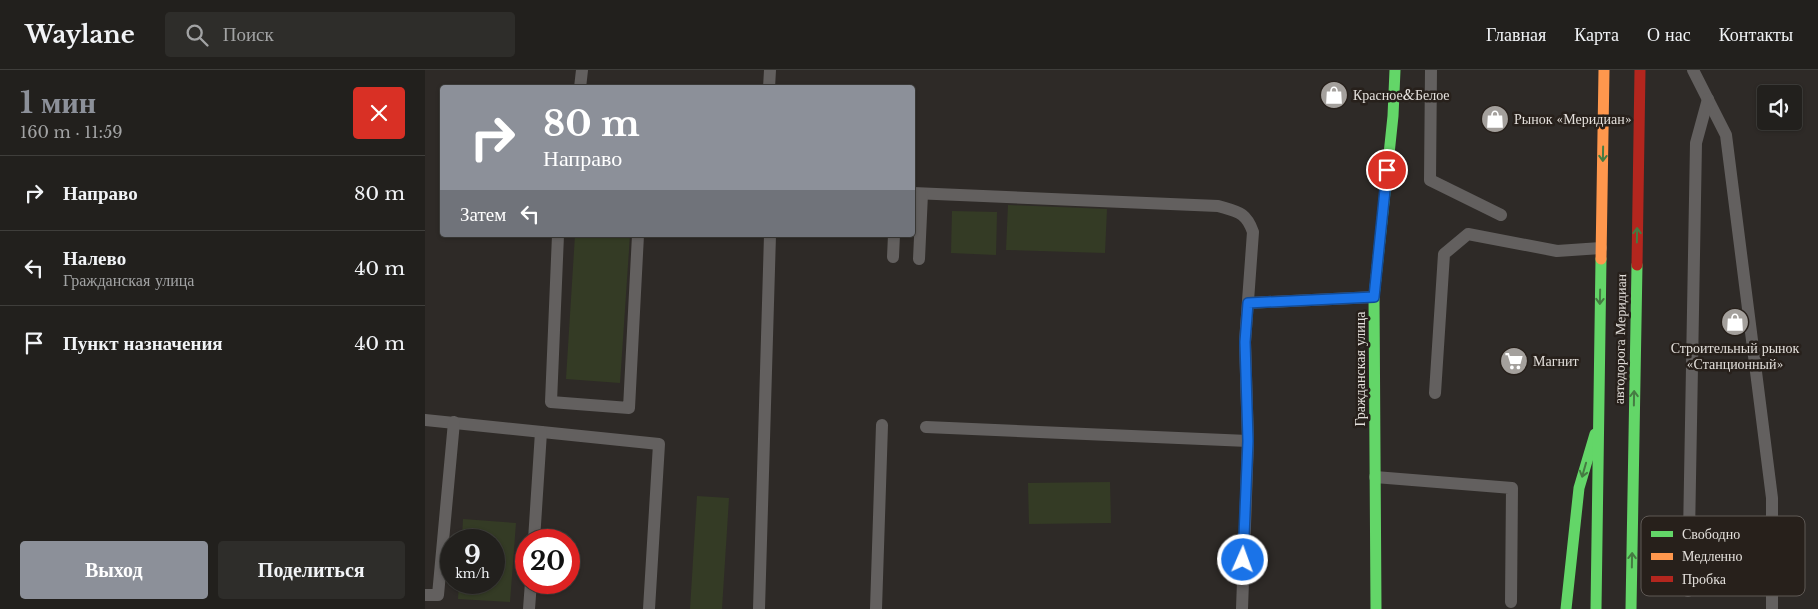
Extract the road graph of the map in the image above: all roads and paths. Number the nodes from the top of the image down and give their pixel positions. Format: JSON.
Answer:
{"nodes":[{"id":1,"x":581,"y":70,"type":"edge"},
{"id":2,"x":769,"y":70,"type":"edge"},
{"id":3,"x":1395,"y":70,"type":"edge"},
{"id":4,"x":1431,"y":70,"type":"edge"},
{"id":5,"x":1604,"y":70,"type":"edge"},
{"id":6,"x":1640,"y":70,"type":"edge"},
{"id":7,"x":1693,"y":70,"type":"edge"},
{"id":8,"x":579,"y":85,"type":"edge"},
{"id":9,"x":769,"y":85,"type":"edge"},
{"id":10,"x":1708,"y":100,"type":"junction"},
{"id":11,"x":917,"y":194,"type":"edge"},
{"id":12,"x":1501,"y":215,"type":"dead end"},
{"id":13,"x":558,"y":237,"type":"edge"},
{"id":14,"x":639,"y":237,"type":"edge"},
{"id":15,"x":770,"y":237,"type":"edge"},
{"id":16,"x":893,"y":237,"type":"edge"},
{"id":17,"x":1601,"y":248,"type":"junction"},
{"id":18,"x":893,"y":258,"type":"dead end"},
{"id":19,"x":919,"y":259,"type":"dead end"},
{"id":20,"x":1374,"y":297,"type":"junction"},
{"id":21,"x":1248,"y":303,"type":"junction"},
{"id":22,"x":1435,"y":393,"type":"dead end"},
{"id":23,"x":425,"y":420,"type":"edge"},
{"id":24,"x":454,"y":422,"type":"junction"},
{"id":25,"x":1598,"y":424,"type":"junction"},
{"id":26,"x":882,"y":425,"type":"dead end"},
{"id":27,"x":926,"y":427,"type":"dead end"},
{"id":28,"x":541,"y":432,"type":"junction"},
{"id":29,"x":1248,"y":441,"type":"junction"},
{"id":30,"x":1375,"y":477,"type":"junction"},
{"id":31,"x":1689,"y":516,"type":"edge"},
{"id":32,"x":1772,"y":516,"type":"edge"},
{"id":33,"x":535,"y":529,"type":"edge"},
{"id":34,"x":530,"y":594,"type":"edge"},
{"id":35,"x":425,"y":595,"type":"edge"},
{"id":36,"x":1772,"y":596,"type":"edge"},
{"id":37,"x":1511,"y":602,"type":"dead end"},
{"id":38,"x":529,"y":609,"type":"edge"},
{"id":39,"x":649,"y":609,"type":"edge"},
{"id":40,"x":759,"y":609,"type":"edge"},
{"id":41,"x":876,"y":609,"type":"edge"},
{"id":42,"x":1241,"y":609,"type":"edge"},
{"id":43,"x":1376,"y":609,"type":"edge"},
{"id":44,"x":1566,"y":609,"type":"edge"},
{"id":45,"x":1596,"y":609,"type":"edge"},
{"id":46,"x":1631,"y":609,"type":"edge"},
{"id":47,"x":1772,"y":609,"type":"edge"}],
"edges":[{"from":1,"to":8,"type":"lane"},
{"from":2,"to":9,"type":"lane"},
{"from":3,"to":20,"type":"main road","name":"Гражданская улица"},
{"from":4,"to":12,"type":"lane"},
{"from":5,"to":17,"type":"main road","name":"автодорога Меридиан","one_way":true},
{"from":46,"to":6,"type":"main road","name":"автодорога Меридиан","one_way":true},
{"from":7,"to":10,"type":"lane"},
{"from":10,"to":31,"type":"lane"},
{"from":10,"to":32,"type":"lane"},
{"from":11,"to":19,"type":"lane"},
{"from":11,"to":21,"type":"lane"},
{"from":13,"to":14,"type":"lane"},
{"from":15,"to":40,"type":"lane"},
{"from":16,"to":18,"type":"lane"},
{"from":17,"to":22,"type":"lane"},
{"from":17,"to":25,"type":"main road","name":"автодорога Меридиан","one_way":true},
{"from":20,"to":21,"type":"lane"},
{"from":20,"to":30,"type":"main road","name":"Гражданская улица"},
{"from":21,"to":29,"type":"lane"},
{"from":23,"to":24,"type":"lane"},
{"from":24,"to":28,"type":"lane"},
{"from":24,"to":35,"type":"lane"},
{"from":25,"to":44,"type":"main road","one_way":true},
{"from":25,"to":45,"type":"main road","name":"автодорога Меридиан"},
{"from":26,"to":41,"type":"lane"},
{"from":27,"to":29,"type":"lane"},
{"from":28,"to":33,"type":"lane"},
{"from":28,"to":39,"type":"lane"},
{"from":29,"to":42,"type":"lane"},
{"from":30,"to":37,"type":"lane"},
{"from":30,"to":43,"type":"main road","name":"Гражданская улица"},
{"from":34,"to":38,"type":"lane"},
{"from":36,"to":47,"type":"lane"}]}
